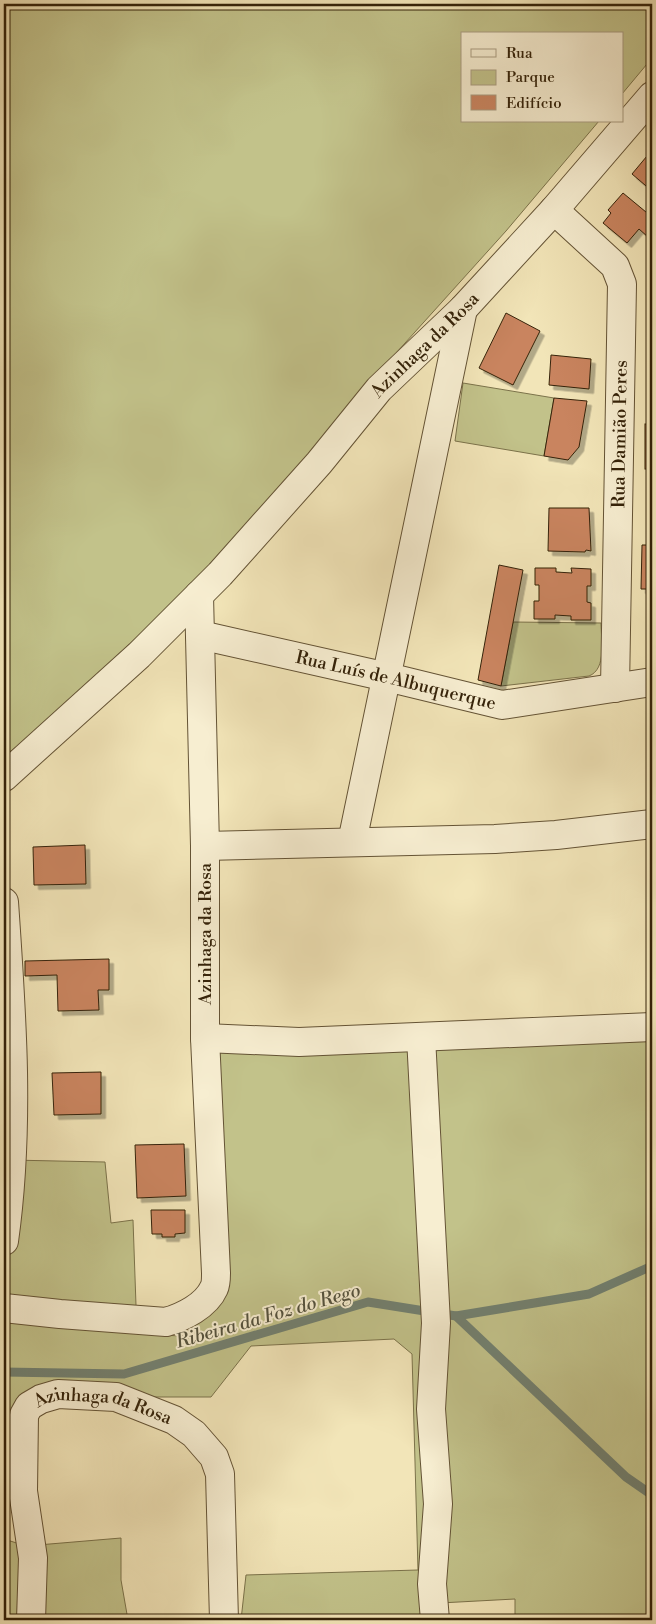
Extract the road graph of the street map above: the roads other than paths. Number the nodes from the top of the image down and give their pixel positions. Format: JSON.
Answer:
{"nodes":[{"id":1,"x":652,"y":96,"type":"edge"},
{"id":2,"x":554,"y":210,"type":"junction"},
{"id":3,"x":463,"y":309,"type":"junction"},
{"id":4,"x":199,"y":595,"type":"junction"},
{"id":5,"x":200,"y":635,"type":"junction"},
{"id":6,"x":387,"y":677,"type":"junction"},
{"id":7,"x":652,"y":682,"type":"edge"},
{"id":8,"x":615,"y":688,"type":"junction"},
{"id":9,"x":4,"y":777,"type":"edge"},
{"id":10,"x":652,"y":824,"type":"edge"},
{"id":11,"x":352,"y":842,"type":"junction"},
{"id":12,"x":205,"y":846,"type":"junction"},
{"id":13,"x":4,"y":902,"type":"edge"},
{"id":14,"x":652,"y":1027,"type":"edge"},
{"id":15,"x":421,"y":1037,"type":"junction"},
{"id":16,"x":205,"y":1038,"type":"junction"},
{"id":17,"x":4,"y":1241,"type":"edge"},
{"id":18,"x":4,"y":1308,"type":"edge"},
{"id":19,"x":31,"y":1620,"type":"edge"},
{"id":20,"x":224,"y":1620,"type":"edge"},
{"id":21,"x":435,"y":1620,"type":"edge"}],
"edges":[{"from":1,"to":2,"type":"street","name":"Azinhaga da Rosa"},
{"from":2,"to":3,"type":"street","name":"Azinhaga da Rosa"},
{"from":2,"to":8,"type":"street","name":"Rua Damião Peres"},
{"from":3,"to":4,"type":"street","name":"Azinhaga da Rosa"},
{"from":3,"to":6,"type":"street"},
{"from":4,"to":5,"type":"street","name":"Azinhaga da Rosa"},
{"from":4,"to":9,"type":"street","name":"Azinhaga da Rosa"},
{"from":5,"to":6,"type":"street","name":"Rua Luís de Albuquerque"},
{"from":5,"to":12,"type":"street","name":"Azinhaga da Rosa"},
{"from":6,"to":8,"type":"street","name":"Rua Luís de Albuquerque"},
{"from":6,"to":11,"type":"street"},
{"from":7,"to":8,"type":"street","name":"Rua Luís de Albuquerque"},
{"from":10,"to":11,"type":"street"},
{"from":11,"to":12,"type":"street"},
{"from":12,"to":16,"type":"street","name":"Azinhaga da Rosa"},
{"from":13,"to":17,"type":"street"},
{"from":14,"to":15,"type":"street"},
{"from":15,"to":16,"type":"street"},
{"from":15,"to":21,"type":"street"},
{"from":16,"to":18,"type":"street","name":"Azinhaga da Rosa"},
{"from":19,"to":20,"type":"street","name":"Azinhaga da Rosa"}]}
